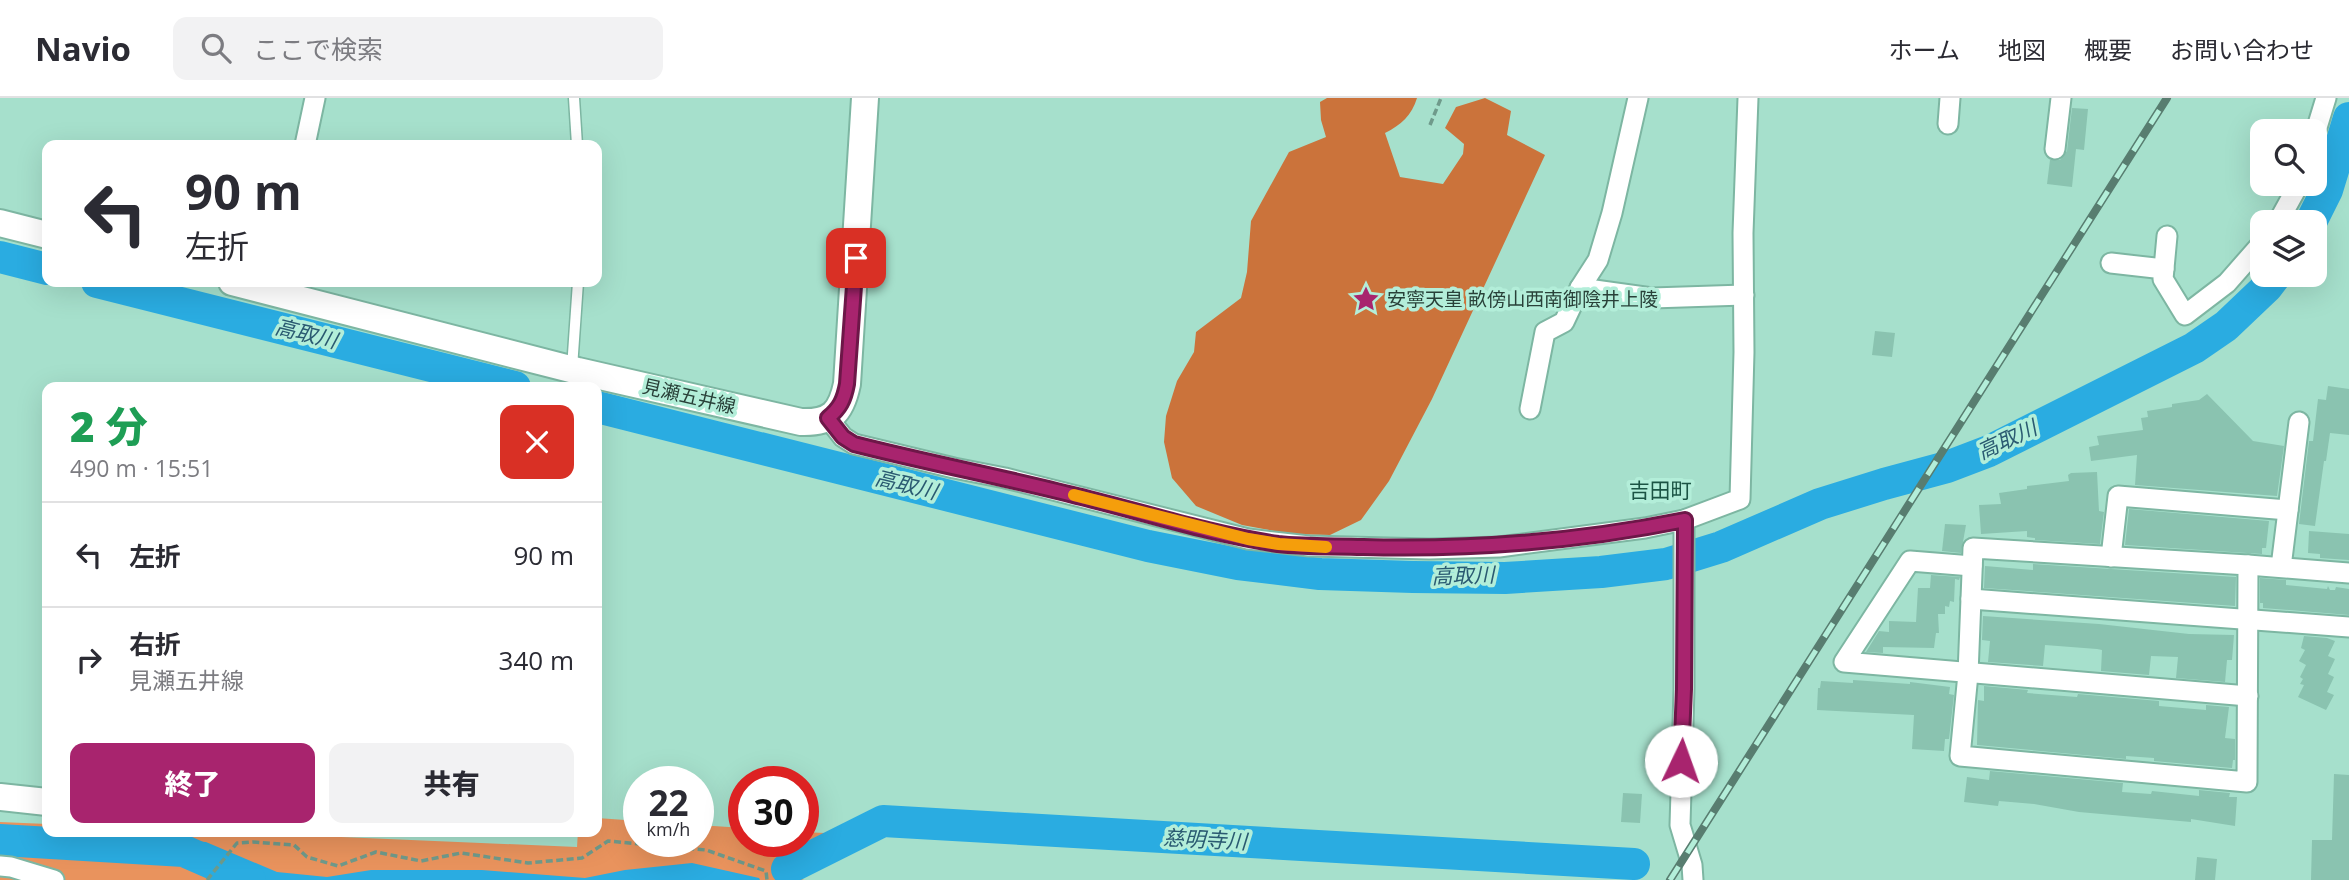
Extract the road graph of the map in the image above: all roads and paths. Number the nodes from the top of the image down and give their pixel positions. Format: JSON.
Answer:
{"nodes":[{"id":1,"x":315,"y":98,"type":"edge"},
{"id":2,"x":574,"y":98,"type":"edge"},
{"id":3,"x":865,"y":98,"type":"edge"},
{"id":4,"x":1441,"y":98,"type":"edge"},
{"id":5,"x":1638,"y":98,"type":"edge"},
{"id":6,"x":1748,"y":98,"type":"edge"},
{"id":7,"x":1950,"y":98,"type":"edge"},
{"id":8,"x":2062,"y":98,"type":"edge"},
{"id":9,"x":2326,"y":98,"type":"edge"},
{"id":10,"x":2320,"y":119,"type":"edge"},
{"id":11,"x":1948,"y":124,"type":"dead end"},
{"id":12,"x":1430,"y":125,"type":"dead end"},
{"id":13,"x":306,"y":140,"type":"edge"},
{"id":14,"x":577,"y":140,"type":"edge"},
{"id":15,"x":2055,"y":149,"type":"dead end"},
{"id":16,"x":0,"y":223,"type":"edge"},
{"id":17,"x":42,"y":234,"type":"edge"},
{"id":18,"x":2168,"y":236,"type":"dead end"},
{"id":19,"x":2250,"y":257,"type":"edge"},
{"id":20,"x":2111,"y":263,"type":"dead end"},
{"id":21,"x":2164,"y":269,"type":"junction"},
{"id":22,"x":267,"y":287,"type":"edge"},
{"id":23,"x":578,"y":287,"type":"edge"},
{"id":24,"x":1580,"y":288,"type":"junction"},
{"id":25,"x":1744,"y":295,"type":"junction"},
{"id":26,"x":575,"y":377,"type":"edge"},
{"id":27,"x":600,"y":382,"type":"edge"},
{"id":28,"x":602,"y":382,"type":"edge"},
{"id":29,"x":1530,"y":409,"type":"dead end"},
{"id":30,"x":828,"y":418,"type":"junction"},
{"id":31,"x":2300,"y":422,"type":"dead end"},
{"id":32,"x":2288,"y":510,"type":"junction"},
{"id":33,"x":1685,"y":525,"type":"junction"},
{"id":34,"x":2112,"y":557,"type":"junction"},
{"id":35,"x":2248,"y":565,"type":"junction"},
{"id":36,"x":1972,"y":566,"type":"junction"},
{"id":37,"x":2281,"y":567,"type":"junction"},
{"id":38,"x":2349,"y":573,"type":"edge"},
{"id":39,"x":1971,"y":599,"type":"junction"},
{"id":40,"x":2248,"y":620,"type":"junction"},
{"id":41,"x":2349,"y":627,"type":"edge"},
{"id":42,"x":1968,"y":674,"type":"junction"},
{"id":43,"x":2248,"y":696,"type":"junction"},
{"id":44,"x":0,"y":797,"type":"edge"},
{"id":45,"x":42,"y":801,"type":"edge"},
{"id":46,"x":0,"y":866,"type":"edge"},
{"id":47,"x":209,"y":879,"type":"edge"},
{"id":48,"x":54,"y":880,"type":"edge"},
{"id":49,"x":767,"y":880,"type":"edge"},
{"id":50,"x":1693,"y":880,"type":"edge"}],
"edges":[{"from":1,"to":13,"type":"street"},
{"from":2,"to":14,"type":"lane"},
{"from":3,"to":30,"type":"main road"},
{"from":4,"to":12,"type":"path"},
{"from":5,"to":24,"type":"street"},
{"from":6,"to":25,"type":"street"},
{"from":7,"to":11,"type":"street"},
{"from":8,"to":15,"type":"street"},
{"from":9,"to":10,"type":"street"},
{"from":16,"to":17,"type":"main road"},
{"from":18,"to":21,"type":"street"},
{"from":19,"to":21,"type":"street"},
{"from":20,"to":21,"type":"street"},
{"from":22,"to":26,"type":"main road","name":"見瀬五井線"},
{"from":23,"to":26,"type":"lane"},
{"from":24,"to":25,"type":"street"},
{"from":24,"to":29,"type":"street"},
{"from":25,"to":33,"type":"street"},
{"from":26,"to":27,"type":"main road","name":"見瀬五井線"},
{"from":28,"to":30,"type":"main road","name":"見瀬五井線"},
{"from":30,"to":33,"type":"street"},
{"from":31,"to":32,"type":"street"},
{"from":32,"to":34,"type":"street"},
{"from":32,"to":37,"type":"street"},
{"from":33,"to":50,"type":"street"},
{"from":34,"to":35,"type":"street"},
{"from":34,"to":36,"type":"street"},
{"from":35,"to":37,"type":"street"},
{"from":35,"to":40,"type":"street"},
{"from":36,"to":39,"type":"street"},
{"from":36,"to":42,"type":"street"},
{"from":37,"to":38,"type":"street"},
{"from":39,"to":40,"type":"street"},
{"from":39,"to":42,"type":"street"},
{"from":40,"to":41,"type":"street"},
{"from":40,"to":43,"type":"street"},
{"from":42,"to":43,"type":"street"},
{"from":42,"to":43,"type":"street"},
{"from":44,"to":45,"type":"main road"},
{"from":46,"to":48,"type":"street"},
{"from":47,"to":49,"type":"path"}]}
